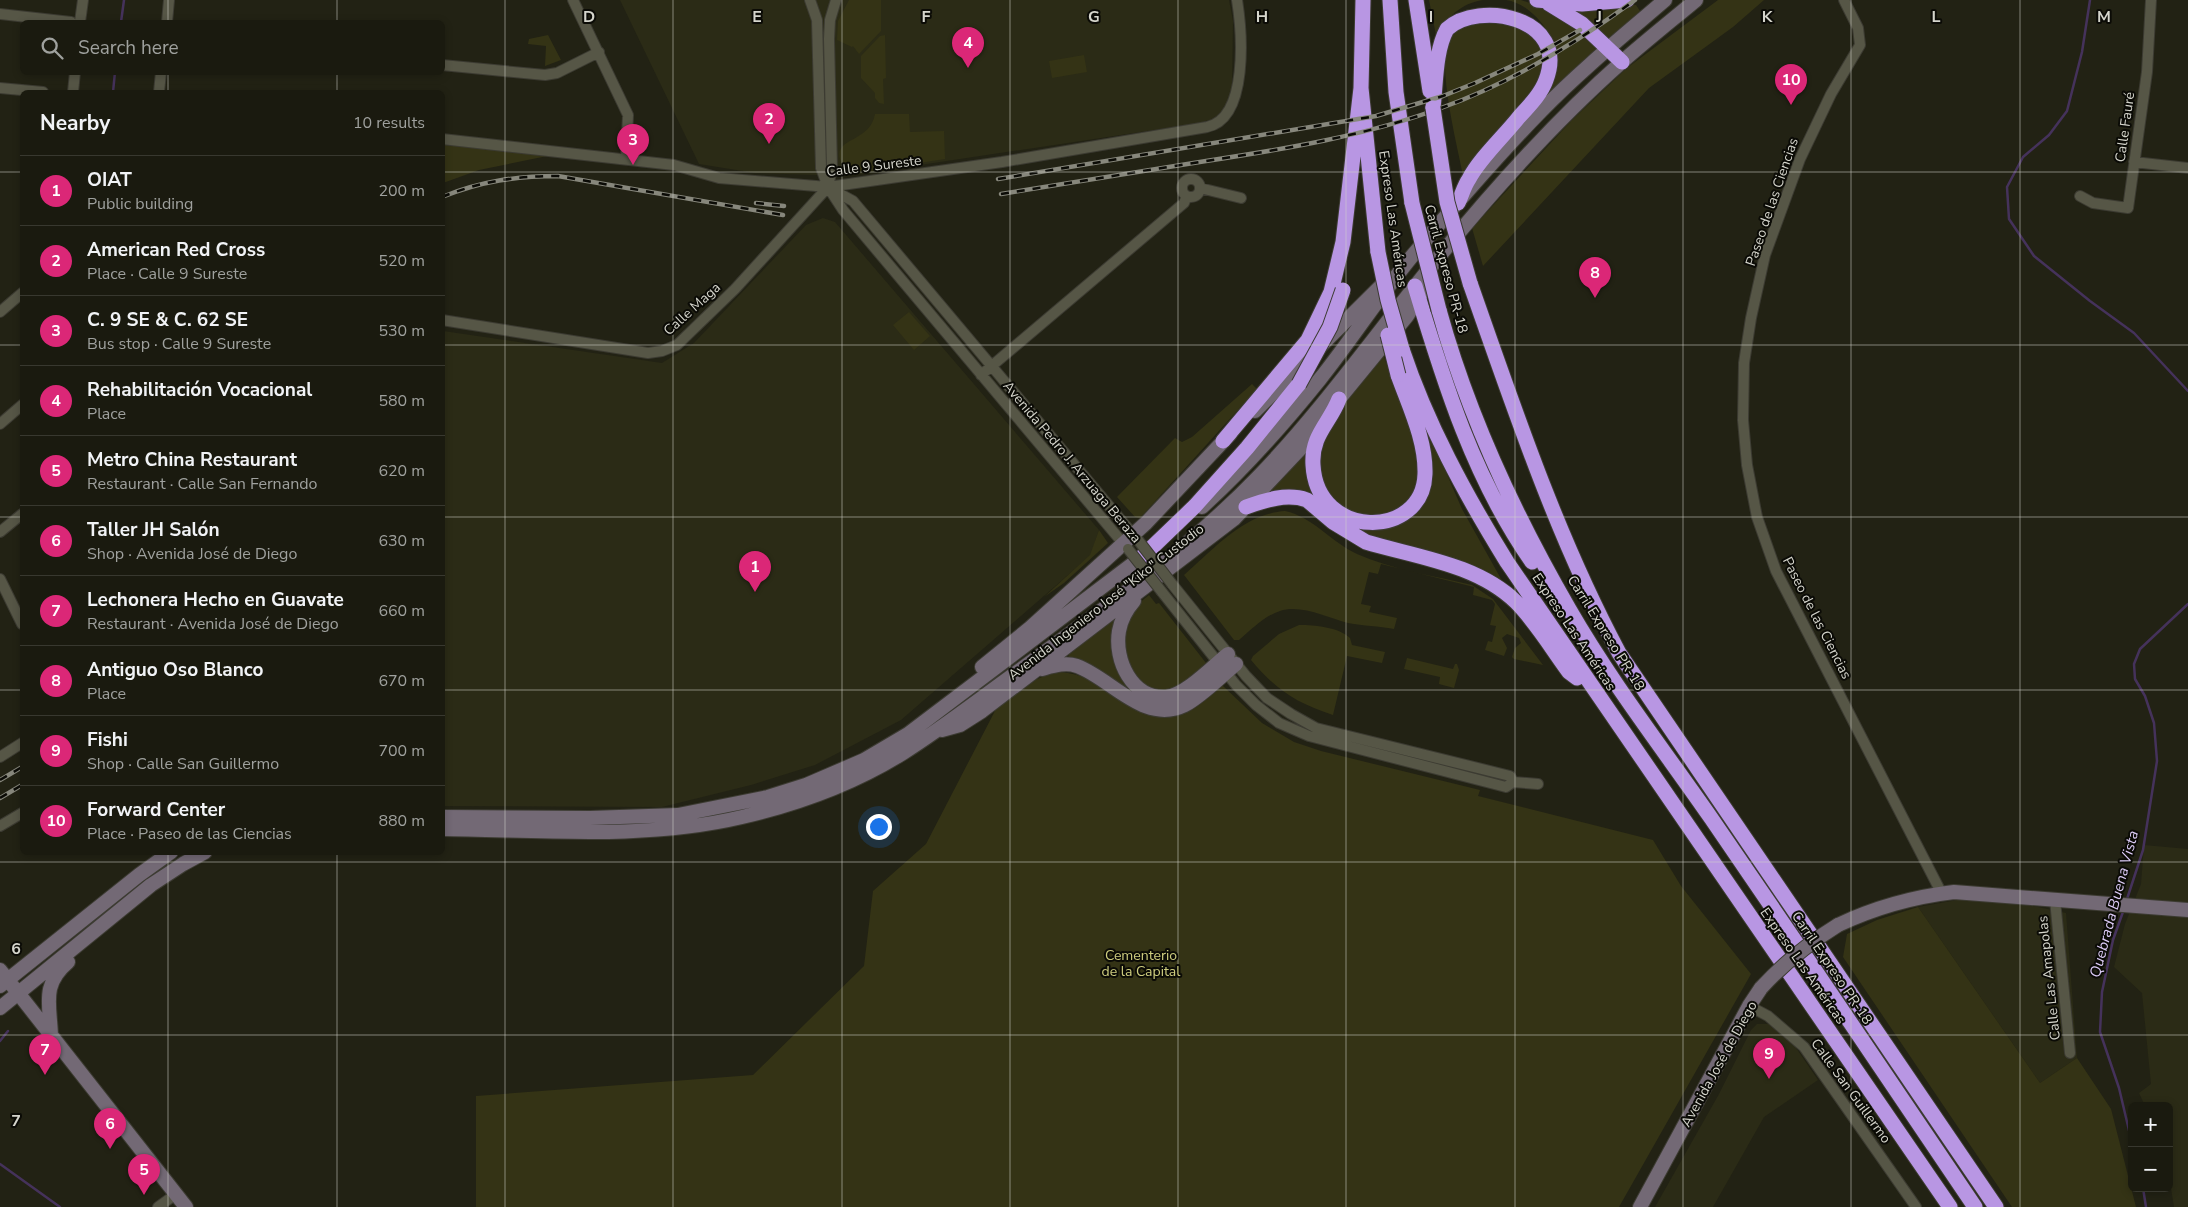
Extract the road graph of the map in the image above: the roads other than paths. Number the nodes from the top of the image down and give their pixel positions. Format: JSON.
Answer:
{"nodes":[{"id":1,"x":83,"y":0,"type":"edge"},
{"id":2,"x":169,"y":0,"type":"edge"},
{"id":3,"x":573,"y":0,"type":"edge"},
{"id":4,"x":810,"y":0,"type":"edge"},
{"id":5,"x":836,"y":0,"type":"edge"},
{"id":6,"x":1236,"y":0,"type":"edge"},
{"id":7,"x":1362,"y":0,"type":"edge"},
{"id":8,"x":1390,"y":0,"type":"edge"},
{"id":9,"x":1416,"y":0,"type":"edge"},
{"id":10,"x":1627,"y":0,"type":"edge"},
{"id":11,"x":1665,"y":0,"type":"edge"},
{"id":12,"x":1696,"y":0,"type":"edge"},
{"id":13,"x":1844,"y":0,"type":"edge"},
{"id":14,"x":2150,"y":0,"type":"edge"},
{"id":15,"x":1542,"y":1,"type":"edge"},
{"id":16,"x":0,"y":14,"type":"edge"},
{"id":17,"x":53,"y":20,"type":"edge"},
{"id":18,"x":80,"y":20,"type":"edge"},
{"id":19,"x":167,"y":20,"type":"edge"},
{"id":20,"x":1608,"y":48,"type":"junction"},
{"id":21,"x":599,"y":52,"type":"junction"},
{"id":22,"x":1622,"y":62,"type":"junction"},
{"id":23,"x":445,"y":65,"type":"edge"},
{"id":24,"x":75,"y":75,"type":"edge"},
{"id":25,"x":162,"y":75,"type":"edge"},
{"id":26,"x":0,"y":88,"type":"edge"},
{"id":27,"x":1361,"y":88,"type":"junction"},
{"id":28,"x":22,"y":90,"type":"edge"},
{"id":29,"x":73,"y":90,"type":"edge"},
{"id":30,"x":159,"y":90,"type":"edge"},
{"id":31,"x":1432,"y":108,"type":"junction"},
{"id":32,"x":445,"y":139,"type":"edge"},
{"id":33,"x":1353,"y":142,"type":"junction"},
{"id":34,"x":626,"y":159,"type":"junction"},
{"id":35,"x":2134,"y":162,"type":"junction"},
{"id":36,"x":2188,"y":168,"type":"edge"},
{"id":37,"x":828,"y":187,"type":"junction"},
{"id":38,"x":1200,"y":188,"type":"junction"},
{"id":39,"x":1188,"y":196,"type":"junction"},
{"id":40,"x":2080,"y":196,"type":"dead end"},
{"id":41,"x":1241,"y":198,"type":"dead end"},
{"id":42,"x":1458,"y":203,"type":"junction"},
{"id":43,"x":1411,"y":257,"type":"junction"},
{"id":44,"x":1417,"y":292,"type":"junction"},
{"id":45,"x":20,"y":295,"type":"edge"},
{"id":46,"x":1389,"y":306,"type":"junction"},
{"id":47,"x":0,"y":312,"type":"edge"},
{"id":48,"x":445,"y":321,"type":"edge"},
{"id":49,"x":992,"y":366,"type":"junction"},
{"id":50,"x":981,"y":375,"type":"junction"},
{"id":51,"x":1339,"y":398,"type":"junction"},
{"id":52,"x":20,"y":407,"type":"edge"},
{"id":53,"x":0,"y":424,"type":"edge"},
{"id":54,"x":1223,"y":441,"type":"junction"},
{"id":55,"x":1246,"y":507,"type":"junction"},
{"id":56,"x":20,"y":516,"type":"edge"},
{"id":57,"x":0,"y":532,"type":"edge"},
{"id":58,"x":1130,"y":542,"type":"junction"},
{"id":59,"x":1142,"y":557,"type":"junction"},
{"id":60,"x":0,"y":579,"type":"edge"},
{"id":61,"x":1148,"y":586,"type":"junction"},
{"id":62,"x":1569,"y":610,"type":"junction"},
{"id":63,"x":20,"y":620,"type":"edge"},
{"id":64,"x":1227,"y":663,"type":"junction"},
{"id":65,"x":1037,"y":670,"type":"junction"},
{"id":66,"x":1596,"y":693,"type":"junction"},
{"id":67,"x":929,"y":716,"type":"junction"},
{"id":68,"x":932,"y":733,"type":"junction"},
{"id":69,"x":20,"y":744,"type":"edge"},
{"id":70,"x":0,"y":757,"type":"edge"},
{"id":71,"x":1538,"y":784,"type":"dead end"},
{"id":72,"x":20,"y":814,"type":"edge"},
{"id":73,"x":445,"y":817,"type":"edge"},
{"id":74,"x":0,"y":826,"type":"edge"},
{"id":75,"x":445,"y":829,"type":"edge"},
{"id":76,"x":167,"y":855,"type":"edge"},
{"id":77,"x":200,"y":855,"type":"edge"},
{"id":78,"x":1942,"y":894,"type":"junction"},
{"id":79,"x":2055,"y":900,"type":"junction"},
{"id":80,"x":2139,"y":908,"type":"junction"},
{"id":81,"x":2188,"y":910,"type":"edge"},
{"id":82,"x":2188,"y":918,"type":"edge"},
{"id":83,"x":81,"y":942,"type":"junction"},
{"id":84,"x":3,"y":978,"type":"edge"},
{"id":85,"x":18,"y":993,"type":"junction"},
{"id":86,"x":1749,"y":1006,"type":"junction"},
{"id":87,"x":0,"y":1008,"type":"edge"},
{"id":88,"x":51,"y":1036,"type":"junction"},
{"id":89,"x":2070,"y":1053,"type":"dead end"},
{"id":90,"x":176,"y":1194,"type":"junction"},
{"id":91,"x":158,"y":1207,"type":"edge"},
{"id":92,"x":186,"y":1207,"type":"edge"},
{"id":93,"x":1640,"y":1207,"type":"edge"},
{"id":94,"x":1916,"y":1207,"type":"edge"},
{"id":95,"x":1950,"y":1207,"type":"edge"},
{"id":96,"x":1975,"y":1207,"type":"edge"},
{"id":97,"x":1996,"y":1207,"type":"edge"}],
"edges":[{"from":1,"to":18,"type":"street"},
{"from":2,"to":19,"type":"street"},
{"from":3,"to":21,"type":"street"},
{"from":4,"to":37,"type":"street","name":"Avenida Pedro J. Arzuaga Beraza"},
{"from":5,"to":37,"type":"street"},
{"from":6,"to":37,"type":"street","name":"Calle 9 Sureste"},
{"from":7,"to":27,"type":"highway","name":"Expreso Las Américas"},
{"from":8,"to":62,"type":"highway","name":"Carril Expreso PR-18","bridge":true},
{"from":9,"to":31,"type":"highway","name":"Expreso Las Américas"},
{"from":10,"to":15,"type":"highway"},
{"from":11,"to":20,"type":"main road","name":"Avenida Ingeniero José \"Kiko\" Custodio"},
{"from":12,"to":22,"type":"main road","name":"Avenida Ingeniero José \"Kiko\" Custodio"},
{"from":13,"to":78,"type":"street","name":"Paseo de las Ciencias"},
{"from":14,"to":35,"type":"street","name":"Calle Fauré"},
{"from":15,"to":20,"type":"highway"},
{"from":16,"to":17,"type":"street"},
{"from":20,"to":22,"type":"highway"},
{"from":20,"to":42,"type":"main road","name":"Avenida Ingeniero José \"Kiko\" Custodio"},
{"from":21,"to":23,"type":"street"},
{"from":21,"to":34,"type":"street"},
{"from":22,"to":44,"type":"main road","name":"Avenida Ingeniero José \"Kiko\" Custodio"},
{"from":24,"to":29,"type":"street"},
{"from":25,"to":30,"type":"street"},
{"from":26,"to":28,"type":"street"},
{"from":27,"to":33,"type":"highway"},
{"from":27,"to":46,"type":"highway","name":"Expreso Las Américas","bridge":true},
{"from":31,"to":42,"type":"highway"},
{"from":31,"to":97,"type":"highway","name":"Expreso Las Américas","bridge":true},
{"from":32,"to":34,"type":"street","name":"Calle 9 Sureste"},
{"from":33,"to":54,"type":"highway"},
{"from":33,"to":59,"type":"highway","bridge":true},
{"from":34,"to":37,"type":"street","name":"Calle 9 Sureste"},
{"from":35,"to":36,"type":"street"},
{"from":35,"to":40,"type":"street","name":"Calle Fauré"},
{"from":37,"to":48,"type":"street","name":"Calle Maga"},
{"from":37,"to":49,"type":"street","name":"Avenida Pedro J. Arzuaga Beraza"},
{"from":37,"to":50,"type":"street","name":"Avenida Pedro J. Arzuaga Beraza"},
{"from":38,"to":39,"type":"street"},
{"from":38,"to":39,"type":"street"},
{"from":38,"to":41,"type":"street"},
{"from":39,"to":49,"type":"street"},
{"from":42,"to":43,"type":"main road","name":"Avenida Ingeniero José \"Kiko\" Custodio"},
{"from":43,"to":54,"type":"main road"},
{"from":43,"to":59,"type":"main road","name":"Avenida Ingeniero José \"Kiko\" Custodio"},
{"from":44,"to":51,"type":"main road"},
{"from":44,"to":62,"type":"highway"},
{"from":44,"to":68,"type":"main road","name":"Avenida Ingeniero José \"Kiko\" Custodio"},
{"from":45,"to":47,"type":"street"},
{"from":46,"to":51,"type":"highway","bridge":true},
{"from":46,"to":66,"type":"highway","name":"Expreso Las Américas","bridge":true},
{"from":49,"to":50,"type":"street"},
{"from":49,"to":58,"type":"street","name":"Avenida Pedro J. Arzuaga Beraza"},
{"from":50,"to":58,"type":"street","name":"Avenida Pedro J. Arzuaga Beraza"},
{"from":51,"to":55,"type":"main road"},
{"from":52,"to":53,"type":"street"},
{"from":54,"to":58,"type":"main road"},
{"from":55,"to":61,"type":"main road"},
{"from":55,"to":66,"type":"highway"},
{"from":56,"to":57,"type":"street"},
{"from":58,"to":64,"type":"street","name":"Avenida Pedro J. Arzuaga Beraza","bridge":true},
{"from":58,"to":64,"type":"street","name":"Avenida Pedro J. Arzuaga Beraza","bridge":true},
{"from":58,"to":67,"type":"main road"},
{"from":59,"to":67,"type":"main road","name":"Avenida Ingeniero José \"Kiko\" Custodio"},
{"from":60,"to":63,"type":"street"},
{"from":61,"to":64,"type":"main road"},
{"from":61,"to":65,"type":"main road"},
{"from":62,"to":96,"type":"highway","name":"Carril Expreso PR-18"},
{"from":64,"to":65,"type":"main road"},
{"from":64,"to":71,"type":"street","name":"Avenida Pedro J. Arzuaga Beraza"},
{"from":65,"to":68,"type":"main road"},
{"from":66,"to":95,"type":"highway","name":"Expreso Las Américas"},
{"from":67,"to":73,"type":"main road","name":"Avenida Ingeniero José \"Kiko\" Custodio"},
{"from":68,"to":75,"type":"main road","name":"Avenida Ingeniero José \"Kiko\" Custodio"},
{"from":69,"to":70,"type":"street"},
{"from":72,"to":74,"type":"street"},
{"from":76,"to":84,"type":"main road"},
{"from":77,"to":83,"type":"main road"},
{"from":78,"to":79,"type":"main road","name":"Avenida José de Diego"},
{"from":78,"to":86,"type":"main road","name":"Avenida José de Diego","bridge":true},
{"from":79,"to":80,"type":"main road","name":"Avenida José de Diego"},
{"from":79,"to":89,"type":"street","name":"Calle Las Amapolas"},
{"from":80,"to":81,"type":"main road","name":"Avenida José de Diego"},
{"from":80,"to":82,"type":"main road","name":"Avenida José de Diego"},
{"from":83,"to":85,"type":"main road"},
{"from":83,"to":88,"type":"main road"},
{"from":84,"to":85,"type":"main road"},
{"from":85,"to":87,"type":"main road"},
{"from":85,"to":88,"type":"main road"},
{"from":86,"to":93,"type":"main road","name":"Avenida José de Diego"},
{"from":86,"to":94,"type":"street","name":"Calle San Guillermo"},
{"from":88,"to":90,"type":"main road"},
{"from":90,"to":91,"type":"street"},
{"from":90,"to":92,"type":"main road"}]}
